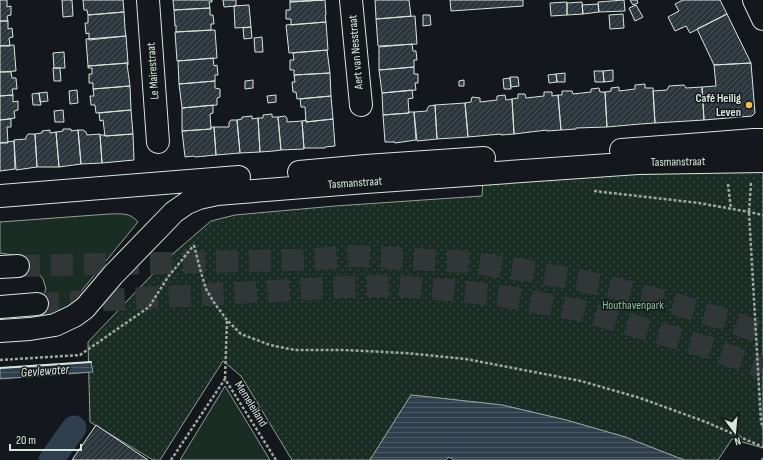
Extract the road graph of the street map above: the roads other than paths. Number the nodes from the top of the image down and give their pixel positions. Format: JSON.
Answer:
{"nodes":[{"id":1,"x":148,"y":0,"type":"edge"},
{"id":2,"x":351,"y":0,"type":"edge"},
{"id":3,"x":754,"y":0,"type":"edge"},
{"id":4,"x":763,"y":19,"type":"edge"},
{"id":5,"x":361,"y":105,"type":"dead end"},
{"id":6,"x":158,"y":142,"type":"dead end"},
{"id":7,"x":762,"y":154,"type":"edge"},
{"id":8,"x":0,"y":196,"type":"edge"},
{"id":9,"x":37,"y":304,"type":"tunnel mouth"},
{"id":10,"x":0,"y":307,"type":"edge"},
{"id":11,"x":0,"y":331,"type":"edge"}],
"edges":[{"from":1,"to":6,"type":"main road","name":"Le Mairestraat"},
{"from":2,"to":5,"type":"main road","name":"Aert van Nesstraat"},
{"from":3,"to":4,"type":"main road"},
{"from":7,"to":8,"type":"main road","name":"Tasmanstraat"},
{"from":7,"to":11,"type":"main road","name":"Tasmanstraat"},
{"from":9,"to":10,"type":"main road"}]}
